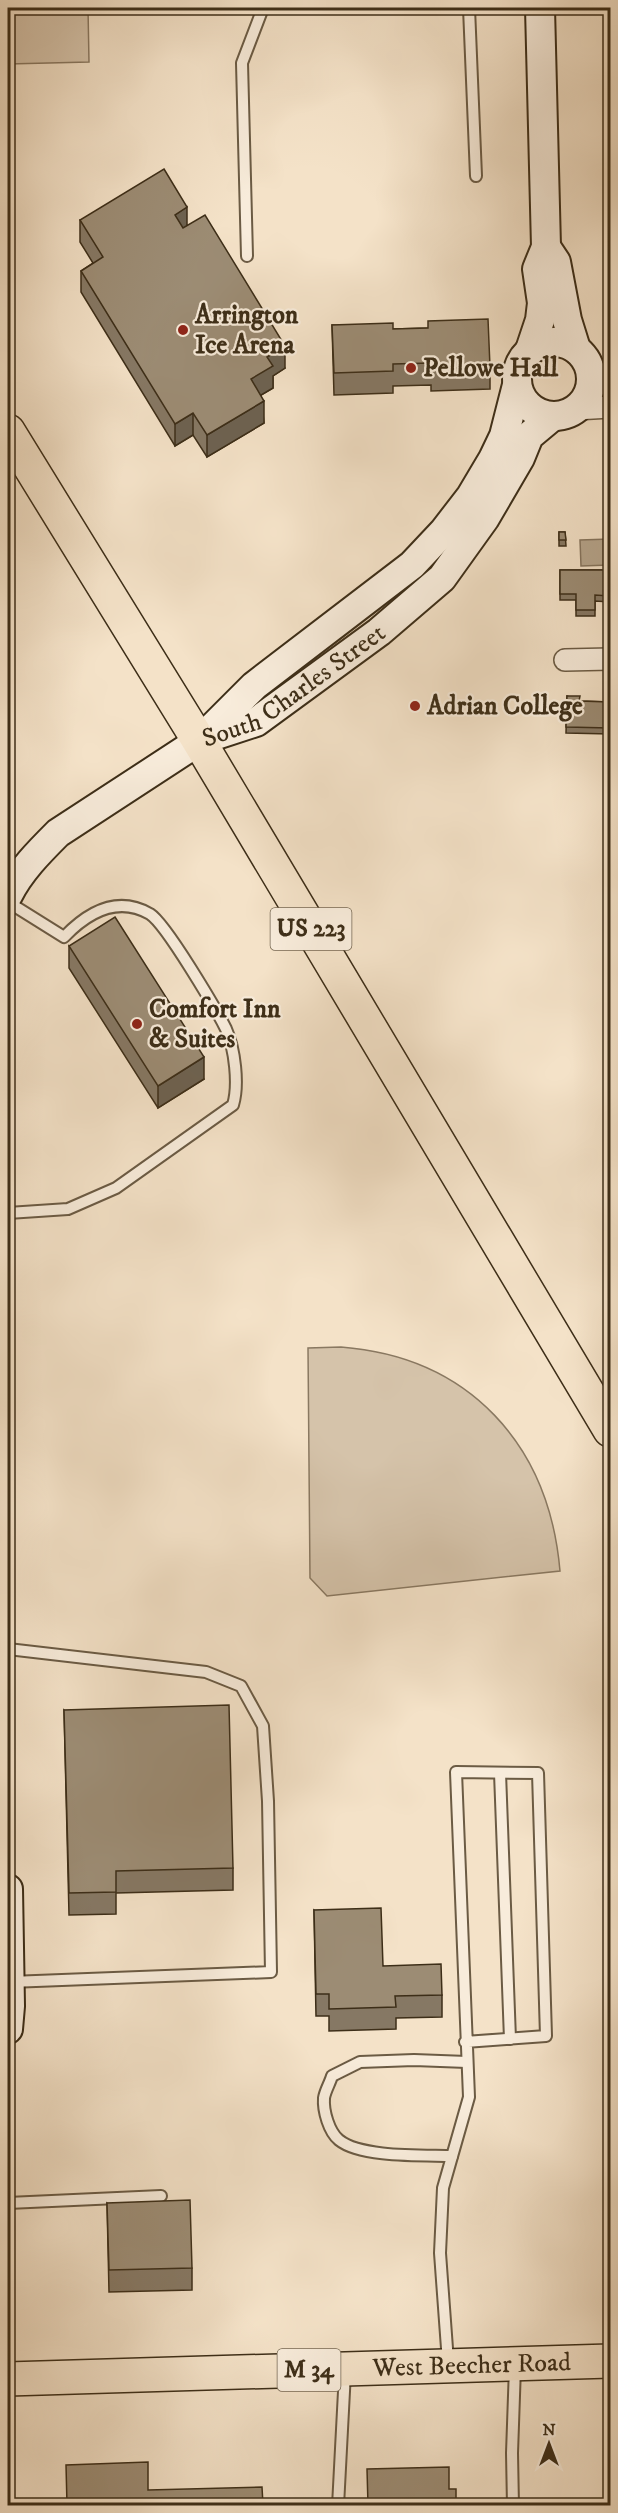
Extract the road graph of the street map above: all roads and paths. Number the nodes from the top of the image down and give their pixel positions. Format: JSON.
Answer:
{"nodes":[{"id":1,"x":263,"y":8,"type":"edge"},
{"id":2,"x":469,"y":8,"type":"edge"},
{"id":3,"x":540,"y":8,"type":"edge"},
{"id":4,"x":476,"y":176,"type":"dead end"},
{"id":5,"x":546,"y":247,"type":"junction"},
{"id":6,"x":247,"y":256,"type":"dead end"},
{"id":7,"x":530,"y":351,"type":"junction"},
{"id":8,"x":592,"y":366,"type":"edge"},
{"id":9,"x":517,"y":385,"type":"junction"},
{"id":10,"x":610,"y":407,"type":"edge"},
{"id":11,"x":565,"y":413,"type":"junction"},
{"id":12,"x":8,"y":431,"type":"edge"},
{"id":13,"x":610,"y":659,"type":"edge"},
{"id":14,"x":565,"y":660,"type":"dead end"},
{"id":15,"x":199,"y":741,"type":"junction"},
{"id":16,"x":8,"y":895,"type":"edge"},
{"id":17,"x":8,"y":902,"type":"edge"},
{"id":18,"x":8,"y":1213,"type":"edge"},
{"id":19,"x":610,"y":1430,"type":"edge"},
{"id":20,"x":8,"y":1650,"type":"edge"},
{"id":21,"x":500,"y":1773,"type":"junction"},
{"id":22,"x":8,"y":1889,"type":"edge"},
{"id":23,"x":10,"y":1982,"type":"junction"},
{"id":24,"x":8,"y":2029,"type":"edge"},
{"id":25,"x":510,"y":2039,"type":"junction"},
{"id":26,"x":465,"y":2042,"type":"junction"},
{"id":27,"x":467,"y":2062,"type":"junction"},
{"id":28,"x":452,"y":2156,"type":"junction"},
{"id":29,"x":161,"y":2196,"type":"dead end"},
{"id":30,"x":8,"y":2203,"type":"edge"},
{"id":31,"x":610,"y":2361,"type":"edge"},
{"id":32,"x":515,"y":2364,"type":"junction"},
{"id":33,"x":449,"y":2366,"type":"junction"},
{"id":34,"x":345,"y":2369,"type":"junction"},
{"id":35,"x":8,"y":2379,"type":"edge"},
{"id":36,"x":338,"y":2505,"type":"edge"},
{"id":37,"x":513,"y":2505,"type":"edge"}],
"edges":[{"from":1,"to":6,"type":"lane"},
{"from":2,"to":4,"type":"lane"},
{"from":3,"to":5,"type":"street"},
{"from":5,"to":7,"type":"street"},
{"from":5,"to":8,"type":"street"},
{"from":7,"to":8,"type":"street"},
{"from":7,"to":9,"type":"street"},
{"from":8,"to":11,"type":"street"},
{"from":9,"to":11,"type":"street"},
{"from":9,"to":15,"type":"street","name":"South Charles Street"},
{"from":10,"to":11,"type":"street"},
{"from":11,"to":15,"type":"street","name":"South Charles Street"},
{"from":12,"to":15,"type":"main road","number":"US 223"},
{"from":13,"to":14,"type":"street"},
{"from":15,"to":16,"type":"street"},
{"from":15,"to":19,"type":"main road","number":"US 223"},
{"from":17,"to":18,"type":"lane"},
{"from":20,"to":23,"type":"lane"},
{"from":21,"to":25,"type":"lane"},
{"from":21,"to":25,"type":"lane"},
{"from":21,"to":26,"type":"lane"},
{"from":22,"to":23,"type":"street"},
{"from":23,"to":24,"type":"street"},
{"from":25,"to":26,"type":"lane"},
{"from":26,"to":27,"type":"lane"},
{"from":27,"to":28,"type":"lane"},
{"from":27,"to":28,"type":"lane"},
{"from":28,"to":33,"type":"lane"},
{"from":29,"to":30,"type":"lane"},
{"from":31,"to":32,"type":"main road","name":"West Beecher Road","number":"M 34"},
{"from":32,"to":33,"type":"main road","name":"West Beecher Road","number":"M 34"},
{"from":32,"to":37,"type":"lane"},
{"from":33,"to":34,"type":"main road","name":"West Beecher Road","number":"M 34"},
{"from":34,"to":35,"type":"main road","name":"West Beecher Road","number":"M 34"},
{"from":34,"to":36,"type":"lane"}]}
